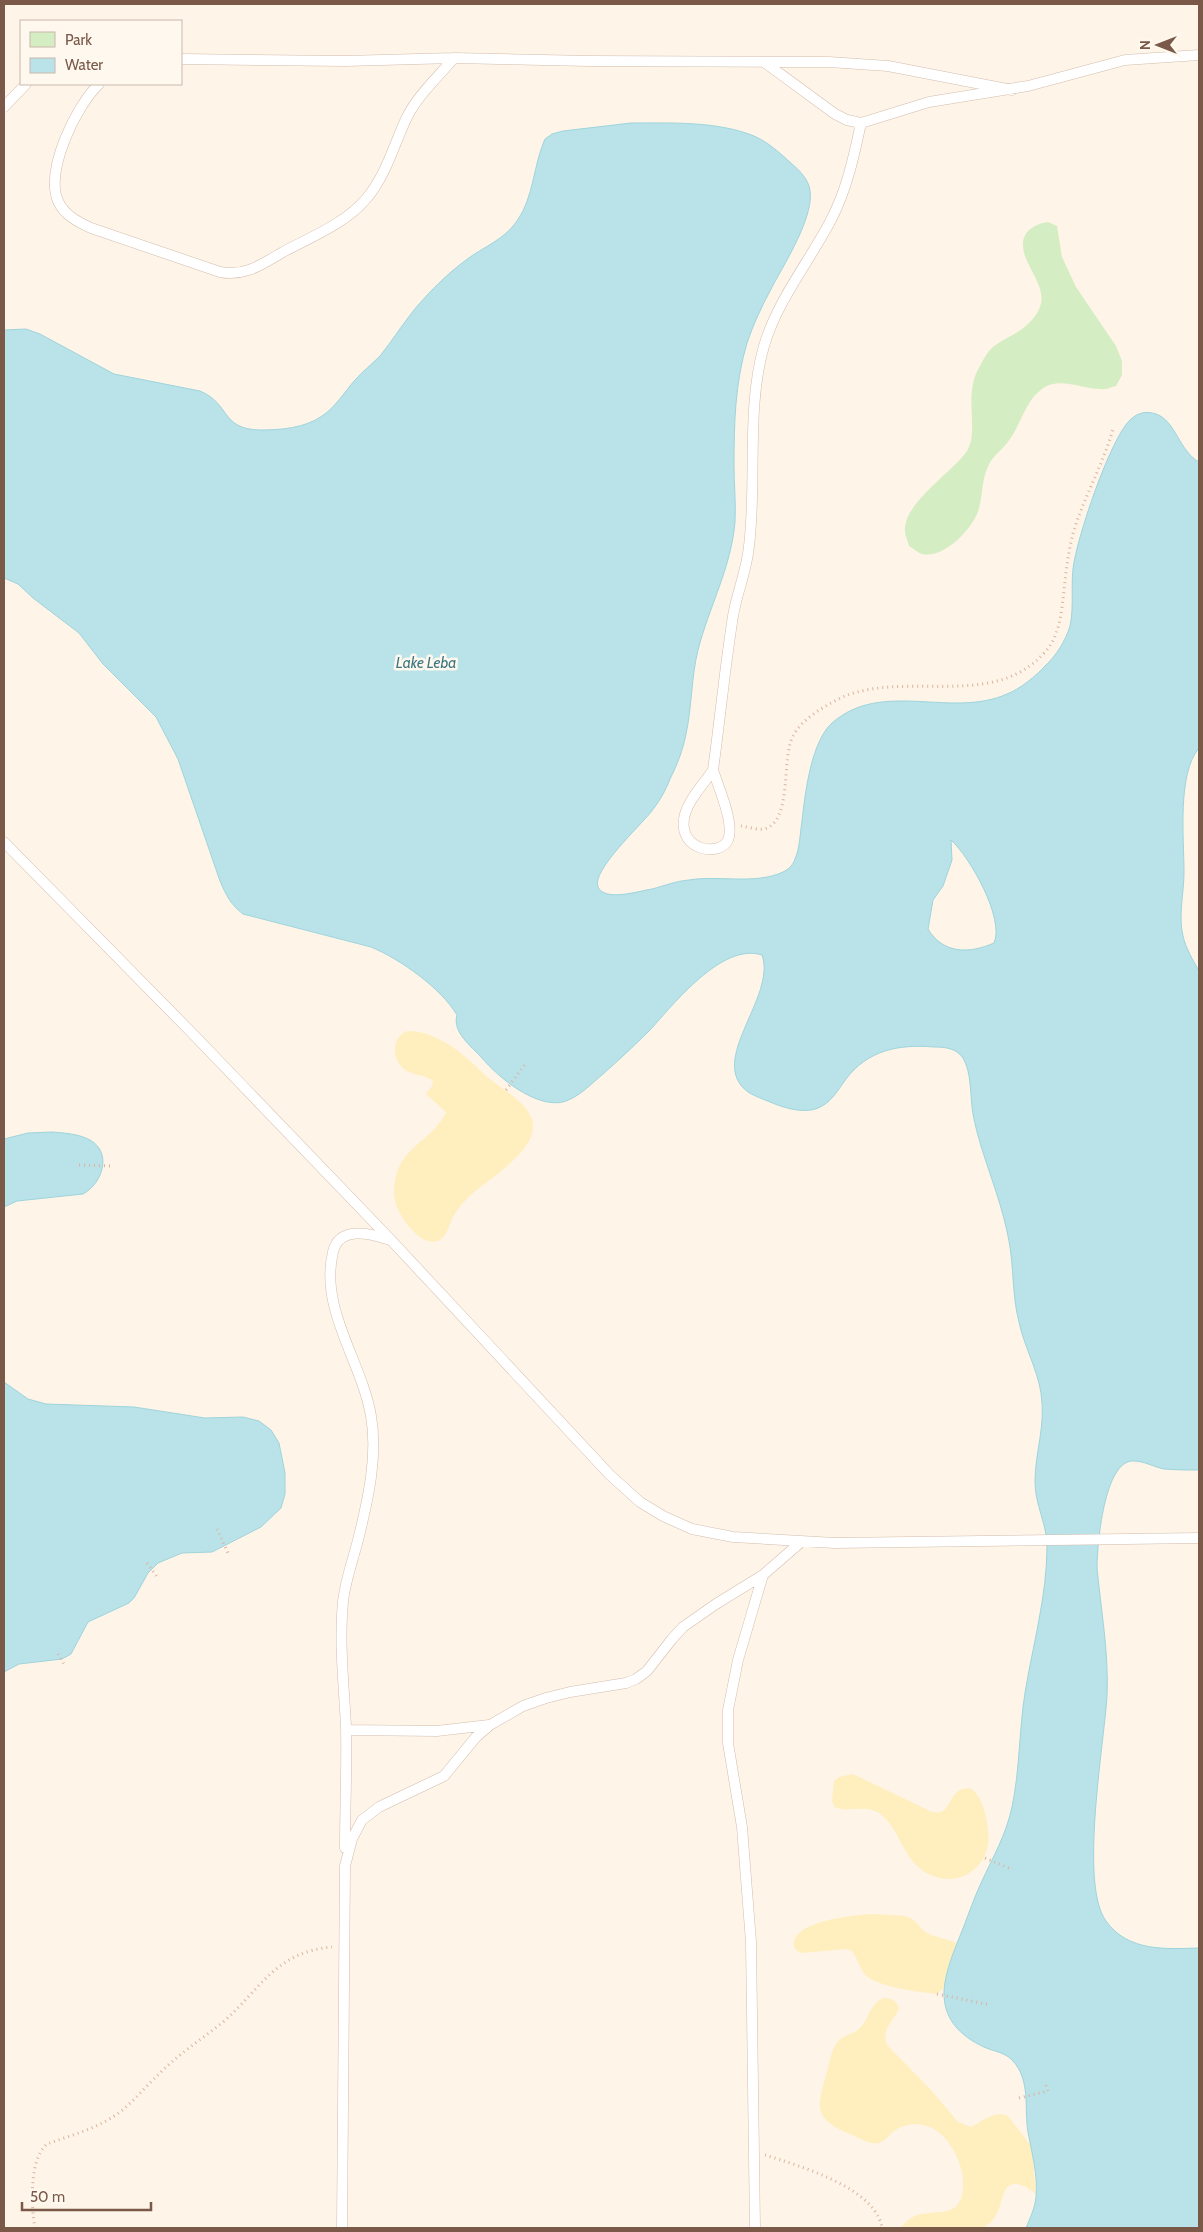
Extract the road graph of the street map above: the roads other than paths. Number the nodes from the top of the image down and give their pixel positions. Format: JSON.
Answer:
{"nodes":[{"id":1,"x":1199,"y":55,"type":"edge"},
{"id":2,"x":182,"y":58,"type":"edge"},
{"id":3,"x":454,"y":58,"type":"junction"},
{"id":4,"x":764,"y":62,"type":"junction"},
{"id":5,"x":25,"y":85,"type":"edge"},
{"id":6,"x":98,"y":85,"type":"edge"},
{"id":7,"x":1012,"y":90,"type":"junction"},
{"id":8,"x":4,"y":107,"type":"edge"},
{"id":9,"x":861,"y":122,"type":"junction"},
{"id":10,"x":713,"y":770,"type":"junction"},
{"id":11,"x":4,"y":842,"type":"edge"},
{"id":12,"x":391,"y":1240,"type":"junction"},
{"id":13,"x":1199,"y":1538,"type":"edge"},
{"id":14,"x":801,"y":1542,"type":"junction"},
{"id":15,"x":763,"y":1576,"type":"junction"},
{"id":16,"x":490,"y":1725,"type":"junction"},
{"id":17,"x":346,"y":1730,"type":"junction"},
{"id":18,"x":345,"y":1866,"type":"junction"},
{"id":19,"x":342,"y":2228,"type":"edge"},
{"id":20,"x":755,"y":2228,"type":"edge"}],
"edges":[{"from":1,"to":7,"type":"lane"},
{"from":2,"to":3,"type":"lane"},
{"from":3,"to":4,"type":"lane"},
{"from":3,"to":6,"type":"lane"},
{"from":4,"to":7,"type":"lane"},
{"from":4,"to":9,"type":"lane"},
{"from":5,"to":8,"type":"lane"},
{"from":7,"to":9,"type":"lane"},
{"from":9,"to":10,"type":"lane"},
{"from":10,"to":10,"type":"lane"},
{"from":11,"to":12,"type":"lane"},
{"from":12,"to":14,"type":"lane"},
{"from":12,"to":17,"type":"lane"},
{"from":13,"to":14,"type":"lane"},
{"from":14,"to":15,"type":"lane"},
{"from":15,"to":16,"type":"lane"},
{"from":15,"to":20,"type":"lane"},
{"from":16,"to":17,"type":"lane"},
{"from":16,"to":18,"type":"lane"},
{"from":17,"to":18,"type":"lane"},
{"from":18,"to":19,"type":"lane"}]}
